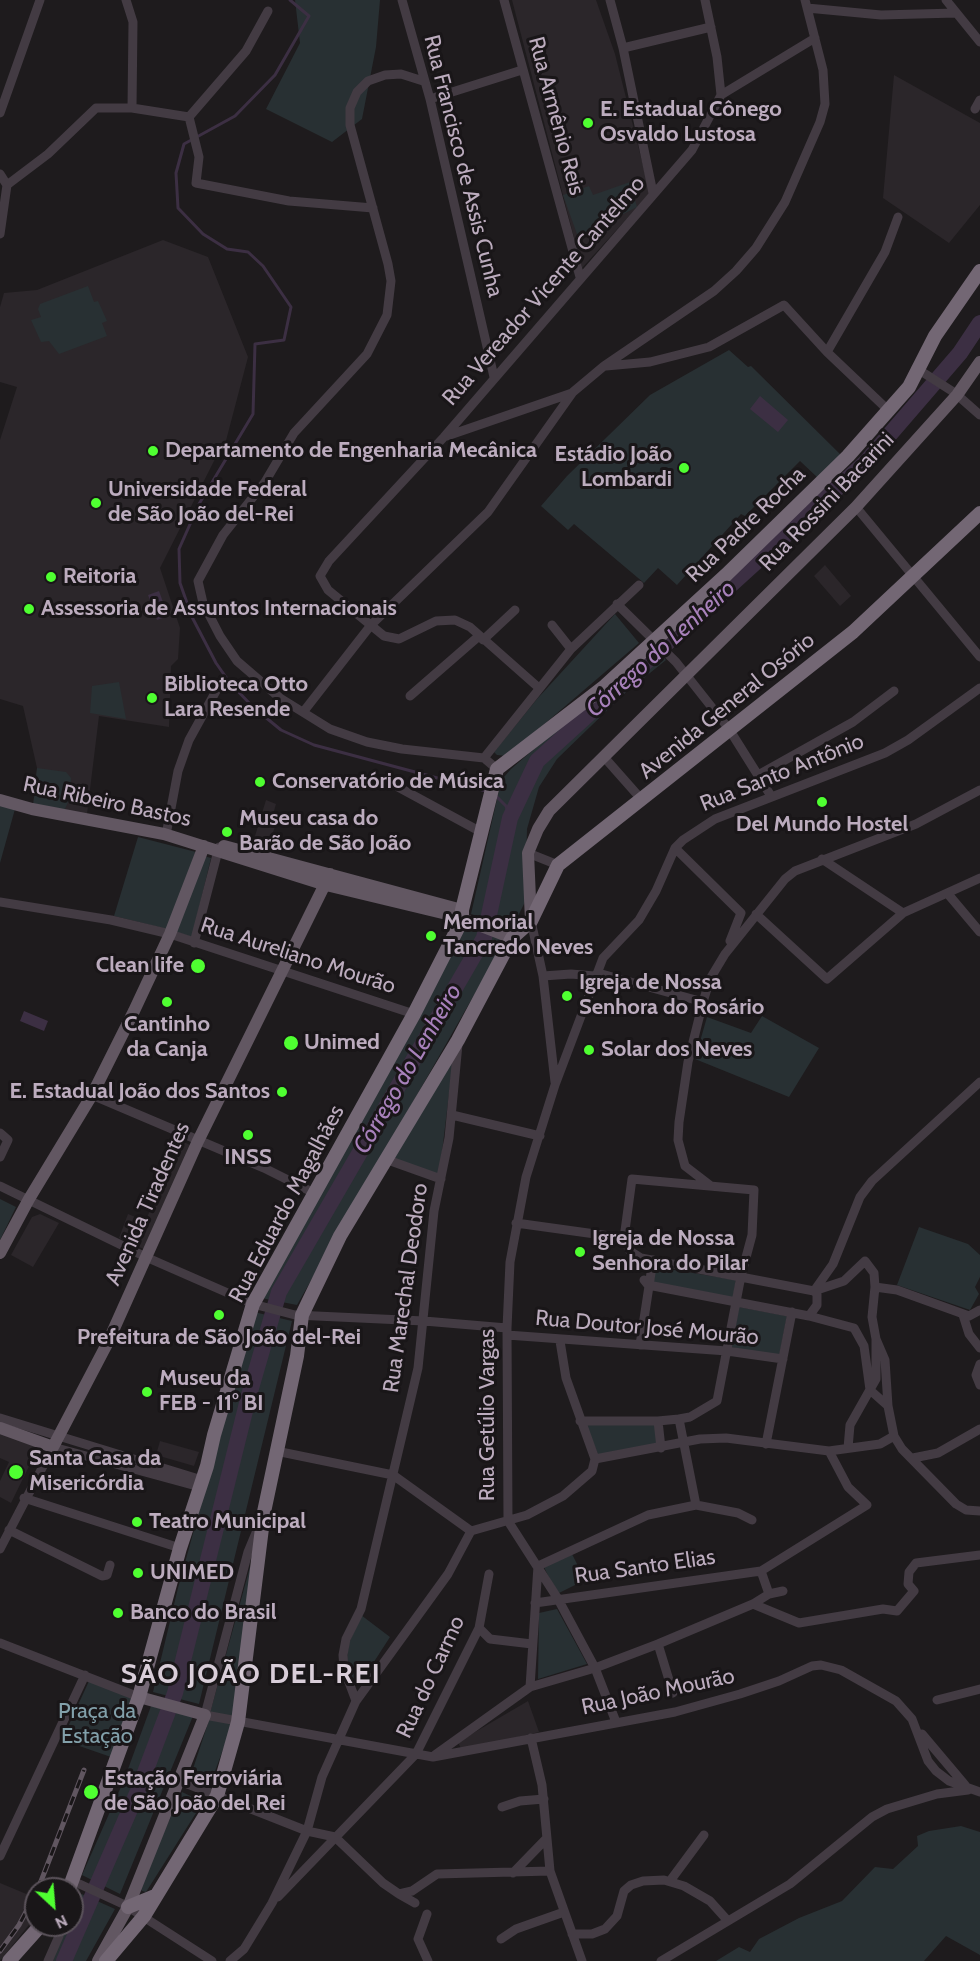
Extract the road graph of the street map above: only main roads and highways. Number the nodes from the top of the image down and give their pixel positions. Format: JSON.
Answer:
{"nodes":[{"id":1,"x":980,"y":271,"type":"edge"},
{"id":2,"x":980,"y":362,"type":"edge"},
{"id":3,"x":980,"y":513,"type":"edge"},
{"id":4,"x":496,"y":774,"type":"joint"},
{"id":5,"x":0,"y":800,"type":"edge"},
{"id":6,"x":204,"y":846,"type":"junction"},
{"id":7,"x":328,"y":880,"type":"junction"},
{"id":8,"x":466,"y":918,"type":"junction"},
{"id":9,"x":531,"y":921,"type":"junction"},
{"id":10,"x":512,"y":938,"type":"junction"},
{"id":11,"x":0,"y":1253,"type":"edge"},
{"id":12,"x":0,"y":1428,"type":"edge"},
{"id":13,"x":139,"y":1697,"type":"junction"},
{"id":14,"x":74,"y":1877,"type":"edge"},
{"id":15,"x":155,"y":1896,"type":"junction"},
{"id":16,"x":127,"y":1906,"type":"junction"},
{"id":17,"x":30,"y":1937,"type":"edge"},
{"id":18,"x":9,"y":1961,"type":"edge"},
{"id":19,"x":98,"y":1961,"type":"edge"},
{"id":20,"x":106,"y":1961,"type":"edge"}],
"edges":[{"from":1,"to":4,"type":"highway","name":"Rua Padre Rocha"},
{"from":2,"to":9,"type":"main road","name":"Rua Rossini Bacarini"},
{"from":3,"to":9,"type":"highway","name":"Avenida General Osório"},
{"from":4,"to":8,"type":"highway","name":"Rua Eduardo Magalhães"},
{"from":5,"to":6,"type":"main road","name":"Rua Ribeiro Bastos"},
{"from":6,"to":7,"type":"main road","name":"Rua Ribeiro Bastos"},
{"from":6,"to":11,"type":"main road"},
{"from":7,"to":8,"type":"main road","name":"Rua Ribeiro Bastos"},
{"from":7,"to":12,"type":"main road","name":"Avenida Tiradentes"},
{"from":8,"to":10,"type":"main road","name":"Rua Ribeiro Bastos"},
{"from":8,"to":13,"type":"highway","name":"Rua Eduardo Magalhães"},
{"from":9,"to":10,"type":"highway","name":"Avenida General Osório"},
{"from":10,"to":15,"type":"highway"},
{"from":13,"to":14,"type":"highway","name":"Rua Eduardo Magalhães"},
{"from":13,"to":16,"type":"main road"},
{"from":15,"to":16,"type":"highway"},
{"from":15,"to":20,"type":"highway"},
{"from":16,"to":19,"type":"main road"},
{"from":17,"to":18,"type":"highway"}]}
